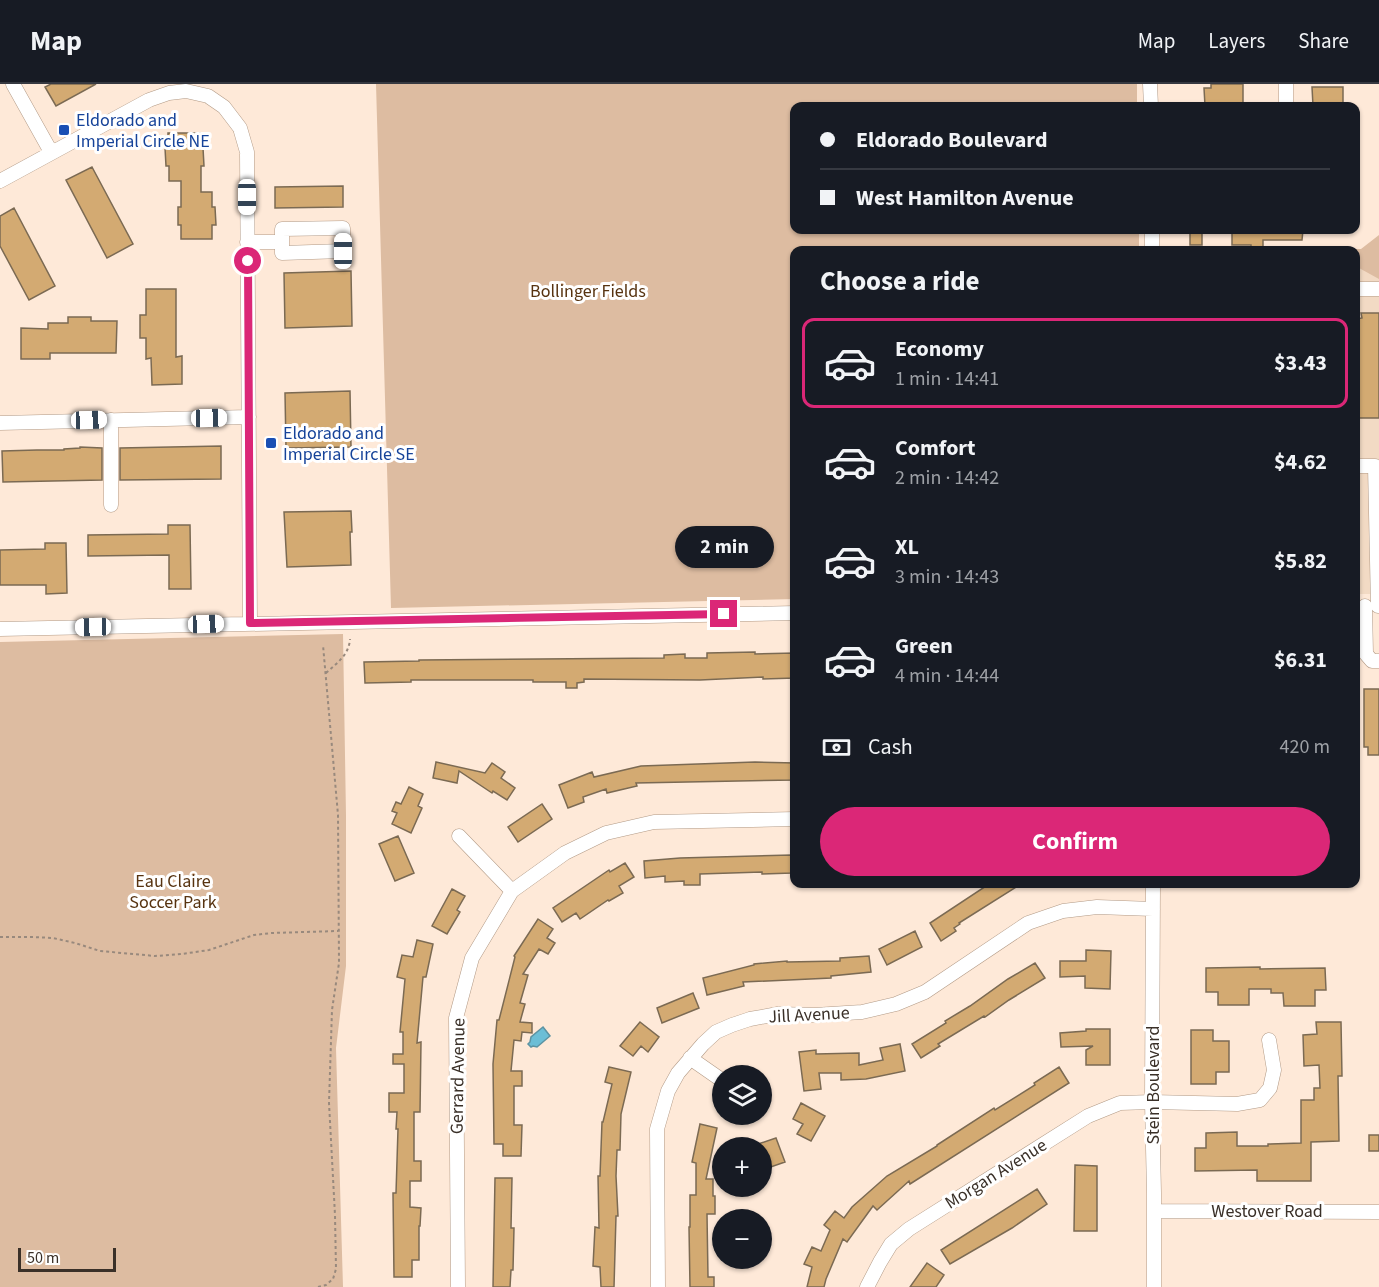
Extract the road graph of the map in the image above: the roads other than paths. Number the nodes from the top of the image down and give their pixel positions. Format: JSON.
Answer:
{"nodes":[{"id":1,"x":13,"y":84,"type":"edge"},
{"id":2,"x":1150,"y":84,"type":"edge"},
{"id":3,"x":1286,"y":84,"type":"edge"},
{"id":4,"x":1151,"y":102,"type":"edge"},
{"id":5,"x":1286,"y":102,"type":"edge"},
{"id":6,"x":51,"y":152,"type":"junction"},
{"id":7,"x":0,"y":181,"type":"edge"},
{"id":8,"x":247,"y":242,"type":"junction"},
{"id":9,"x":282,"y":242,"type":"dead end"},
{"id":10,"x":1360,"y":289,"type":"edge"},
{"id":11,"x":1379,"y":289,"type":"edge"},
{"id":12,"x":249,"y":417,"type":"junction"},
{"id":13,"x":111,"y":420,"type":"junction"},
{"id":14,"x":0,"y":423,"type":"edge"},
{"id":15,"x":1360,"y":466,"type":"edge"},
{"id":16,"x":1377,"y":466,"type":"edge"},
{"id":17,"x":111,"y":505,"type":"dead end"},
{"id":18,"x":1370,"y":606,"type":"edge"},
{"id":19,"x":790,"y":613,"type":"edge"},
{"id":20,"x":250,"y":623,"type":"junction"},
{"id":21,"x":0,"y":629,"type":"edge"},
{"id":22,"x":1379,"y":661,"type":"edge"},
{"id":23,"x":790,"y":819,"type":"edge"},
{"id":24,"x":459,"y":836,"type":"dead end"},
{"id":25,"x":1153,"y":888,"type":"edge"},
{"id":26,"x":512,"y":891,"type":"junction"},
{"id":27,"x":1153,"y":909,"type":"junction"},
{"id":28,"x":1269,"y":1040,"type":"dead end"},
{"id":29,"x":690,"y":1058,"type":"junction"},
{"id":30,"x":712,"y":1073,"type":"edge"},
{"id":31,"x":1152,"y":1102,"type":"junction"},
{"id":32,"x":1154,"y":1211,"type":"junction"},
{"id":33,"x":1379,"y":1212,"type":"edge"},
{"id":34,"x":458,"y":1287,"type":"edge"},
{"id":35,"x":658,"y":1287,"type":"edge"},
{"id":36,"x":867,"y":1287,"type":"edge"},
{"id":37,"x":1154,"y":1287,"type":"edge"}],
"edges":[{"from":1,"to":6,"type":"street"},
{"from":2,"to":4,"type":"street"},
{"from":3,"to":5,"type":"street"},
{"from":6,"to":7,"type":"street"},
{"from":6,"to":8,"type":"street"},
{"from":8,"to":9,"type":"street"},
{"from":8,"to":12,"type":"street"},
{"from":10,"to":11,"type":"street"},
{"from":12,"to":13,"type":"street"},
{"from":12,"to":20,"type":"street"},
{"from":13,"to":14,"type":"street"},
{"from":13,"to":17,"type":"street"},
{"from":15,"to":16,"type":"street"},
{"from":16,"to":18,"type":"street"},
{"from":18,"to":22,"type":"street"},
{"from":19,"to":20,"type":"street"},
{"from":20,"to":21,"type":"street"},
{"from":23,"to":26,"type":"street","name":"Gerrard Avenue"},
{"from":24,"to":26,"type":"street"},
{"from":25,"to":27,"type":"street","name":"Stein Boulevard"},
{"from":26,"to":34,"type":"street","name":"Gerrard Avenue"},
{"from":27,"to":29,"type":"street","name":"Jill Avenue"},
{"from":27,"to":31,"type":"street","name":"Stein Boulevard"},
{"from":28,"to":31,"type":"street","name":"Morgan Avenue"},
{"from":29,"to":30,"type":"street"},
{"from":29,"to":35,"type":"street","name":"Jill Avenue"},
{"from":31,"to":32,"type":"street","name":"Stein Boulevard"},
{"from":31,"to":36,"type":"street","name":"Morgan Avenue"},
{"from":32,"to":33,"type":"street","name":"Westover Road"},
{"from":32,"to":37,"type":"street","name":"Stein Boulevard"}]}
